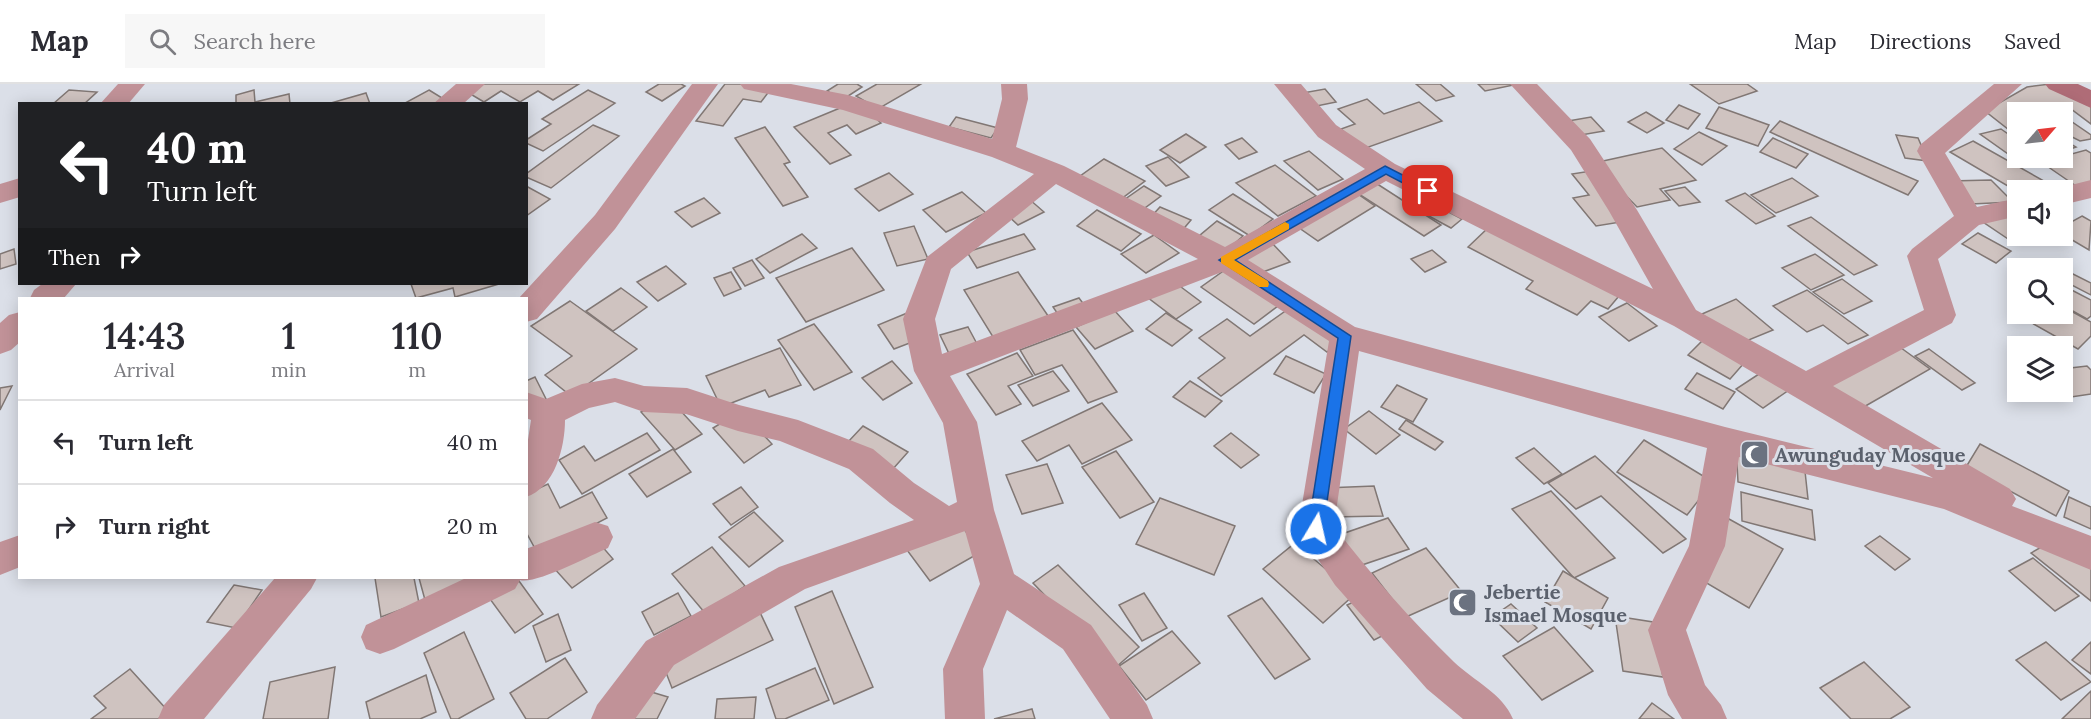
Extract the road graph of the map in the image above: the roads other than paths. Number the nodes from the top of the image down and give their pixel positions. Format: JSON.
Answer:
{"nodes":[{"id":1,"x":132,"y":84,"type":"edge"},
{"id":2,"x":472,"y":84,"type":"edge"},
{"id":3,"x":705,"y":84,"type":"edge"},
{"id":4,"x":753,"y":84,"type":"edge"},
{"id":5,"x":877,"y":84,"type":"edge"},
{"id":6,"x":1014,"y":84,"type":"edge"},
{"id":7,"x":1287,"y":84,"type":"edge"},
{"id":8,"x":1523,"y":84,"type":"edge"},
{"id":9,"x":2009,"y":84,"type":"edge"},
{"id":10,"x":2058,"y":84,"type":"edge"},
{"id":11,"x":2091,"y":100,"type":"edge"},
{"id":12,"x":115,"y":102,"type":"edge"},
{"id":13,"x":449,"y":102,"type":"edge"},
{"id":14,"x":848,"y":103,"type":"junction"},
{"id":15,"x":1002,"y":150,"type":"junction"},
{"id":16,"x":1385,"y":170,"type":"junction"},
{"id":17,"x":1054,"y":172,"type":"junction"},
{"id":18,"x":18,"y":188,"type":"edge"},
{"id":19,"x":2091,"y":189,"type":"edge"},
{"id":20,"x":2073,"y":193,"type":"edge"},
{"id":21,"x":0,"y":194,"type":"edge"},
{"id":22,"x":2007,"y":210,"type":"edge"},
{"id":23,"x":1970,"y":218,"type":"junction"},
{"id":24,"x":1225,"y":260,"type":"junction"},
{"id":25,"x":61,"y":285,"type":"edge"},
{"id":26,"x":46,"y":297,"type":"edge"},
{"id":27,"x":528,"y":309,"type":"edge"},
{"id":28,"x":1685,"y":318,"type":"junction"},
{"id":29,"x":18,"y":325,"type":"edge"},
{"id":30,"x":1345,"y":336,"type":"junction"},
{"id":31,"x":0,"y":342,"type":"edge"},
{"id":32,"x":930,"y":371,"type":"junction"},
{"id":33,"x":1806,"y":386,"type":"junction"},
{"id":34,"x":537,"y":409,"type":"edge"},
{"id":35,"x":1725,"y":440,"type":"junction"},
{"id":36,"x":528,"y":480,"type":"edge"},
{"id":37,"x":962,"y":517,"type":"junction"},
{"id":38,"x":595,"y":537,"type":"dead end"},
{"id":39,"x":18,"y":551,"type":"edge"},
{"id":40,"x":2089,"y":552,"type":"edge"},
{"id":41,"x":0,"y":559,"type":"edge"},
{"id":42,"x":528,"y":565,"type":"edge"},
{"id":43,"x":297,"y":579,"type":"edge"},
{"id":44,"x":500,"y":579,"type":"edge"},
{"id":45,"x":999,"y":584,"type":"junction"},
{"id":46,"x":380,"y":637,"type":"dead end"},
{"id":47,"x":178,"y":719,"type":"edge"},
{"id":48,"x":611,"y":719,"type":"edge"},
{"id":49,"x":965,"y":719,"type":"edge"},
{"id":50,"x":1133,"y":719,"type":"edge"},
{"id":51,"x":1493,"y":719,"type":"edge"},
{"id":52,"x":1707,"y":719,"type":"edge"}],
"edges":[{"from":1,"to":12,"type":"street"},
{"from":2,"to":13,"type":"street"},
{"from":3,"to":27,"type":"street"},
{"from":4,"to":14,"type":"street"},
{"from":5,"to":14,"type":"street"},
{"from":6,"to":15,"type":"street"},
{"from":7,"to":16,"type":"street"},
{"from":8,"to":28,"type":"street"},
{"from":9,"to":23,"type":"street"},
{"from":10,"to":11,"type":"street"},
{"from":14,"to":15,"type":"street"},
{"from":15,"to":17,"type":"street"},
{"from":16,"to":24,"type":"street"},
{"from":16,"to":28,"type":"street"},
{"from":17,"to":24,"type":"street"},
{"from":17,"to":32,"type":"street"},
{"from":18,"to":21,"type":"street"},
{"from":19,"to":20,"type":"street"},
{"from":22,"to":23,"type":"street"},
{"from":23,"to":33,"type":"street"},
{"from":24,"to":30,"type":"street"},
{"from":24,"to":32,"type":"street"},
{"from":25,"to":26,"type":"street"},
{"from":28,"to":33,"type":"street"},
{"from":29,"to":31,"type":"street"},
{"from":30,"to":35,"type":"street"},
{"from":30,"to":51,"type":"street"},
{"from":32,"to":37,"type":"street"},
{"from":33,"to":40,"type":"street"},
{"from":34,"to":36,"type":"street"},
{"from":34,"to":37,"type":"street"},
{"from":35,"to":40,"type":"street"},
{"from":35,"to":52,"type":"street"},
{"from":37,"to":45,"type":"street"},
{"from":37,"to":48,"type":"street"},
{"from":38,"to":42,"type":"street"},
{"from":39,"to":41,"type":"street"},
{"from":43,"to":47,"type":"street"},
{"from":44,"to":46,"type":"street"},
{"from":45,"to":49,"type":"street"},
{"from":45,"to":50,"type":"street"}]}
